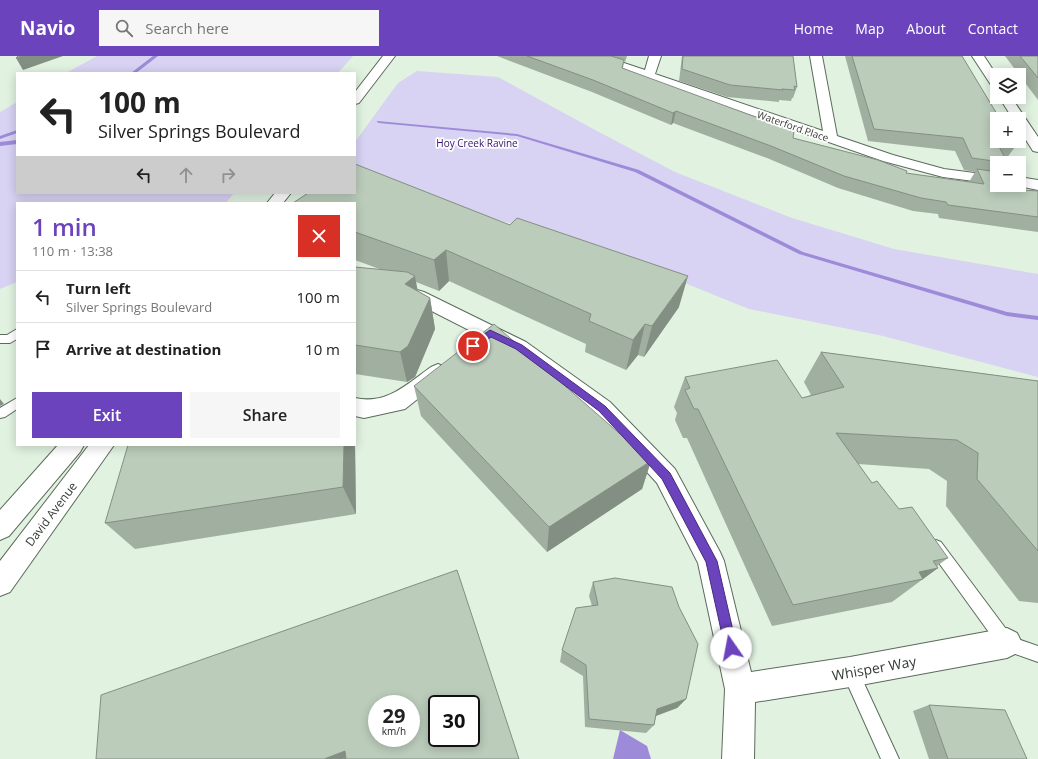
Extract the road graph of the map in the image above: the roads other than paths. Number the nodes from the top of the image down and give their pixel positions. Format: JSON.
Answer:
{"nodes":[{"id":1,"x":389,"y":56,"type":"edge"},
{"id":2,"x":592,"y":56,"type":"edge"},
{"id":3,"x":655,"y":56,"type":"edge"},
{"id":4,"x":816,"y":56,"type":"edge"},
{"id":5,"x":978,"y":56,"type":"edge"},
{"id":6,"x":990,"y":74,"type":"edge"},
{"id":7,"x":649,"y":75,"type":"junction"},
{"id":8,"x":356,"y":99,"type":"edge"},
{"id":9,"x":1010,"y":104,"type":"edge"},
{"id":10,"x":831,"y":139,"type":"junction"},
{"id":11,"x":1038,"y":148,"type":"edge"},
{"id":12,"x":990,"y":179,"type":"edge"},
{"id":13,"x":1026,"y":183,"type":"edge"},
{"id":14,"x":1038,"y":185,"type":"edge"},
{"id":15,"x":356,"y":278,"type":"edge"},
{"id":16,"x":454,"y":360,"type":"edge"},
{"id":17,"x":16,"y":404,"type":"edge"},
{"id":18,"x":356,"y":407,"type":"edge"},
{"id":19,"x":1,"y":414,"type":"edge"},
{"id":20,"x":71,"y":446,"type":"edge"},
{"id":21,"x":101,"y":446,"type":"edge"},
{"id":22,"x":0,"y":528,"type":"edge"},
{"id":23,"x":928,"y":536,"type":"edge"},
{"id":24,"x":0,"y":583,"type":"edge"},
{"id":25,"x":1007,"y":643,"type":"junction"},
{"id":26,"x":1038,"y":654,"type":"edge"},
{"id":27,"x":850,"y":672,"type":"junction"},
{"id":28,"x":740,"y":689,"type":"junction"},
{"id":29,"x":738,"y":759,"type":"edge"},
{"id":30,"x":890,"y":759,"type":"edge"}],
"edges":[{"from":1,"to":8,"type":"street"},
{"from":2,"to":7,"type":"street","name":"Waterford Place"},
{"from":3,"to":7,"type":"street"},
{"from":4,"to":10,"type":"street"},
{"from":5,"to":6,"type":"street"},
{"from":7,"to":10,"type":"street","name":"Waterford Place"},
{"from":9,"to":11,"type":"street"},
{"from":10,"to":12,"type":"street","name":"Waterford Place"},
{"from":13,"to":14,"type":"street"},
{"from":15,"to":28,"type":"street"},
{"from":16,"to":18,"type":"street"},
{"from":17,"to":19,"type":"lane"},
{"from":20,"to":22,"type":"street"},
{"from":21,"to":24,"type":"street","name":"David Avenue"},
{"from":23,"to":25,"type":"lane"},
{"from":25,"to":26,"type":"lane"},
{"from":25,"to":27,"type":"street","name":"Whisper Way"},
{"from":27,"to":28,"type":"street","name":"Whisper Way"},
{"from":27,"to":30,"type":"lane"},
{"from":28,"to":29,"type":"street"}]}
